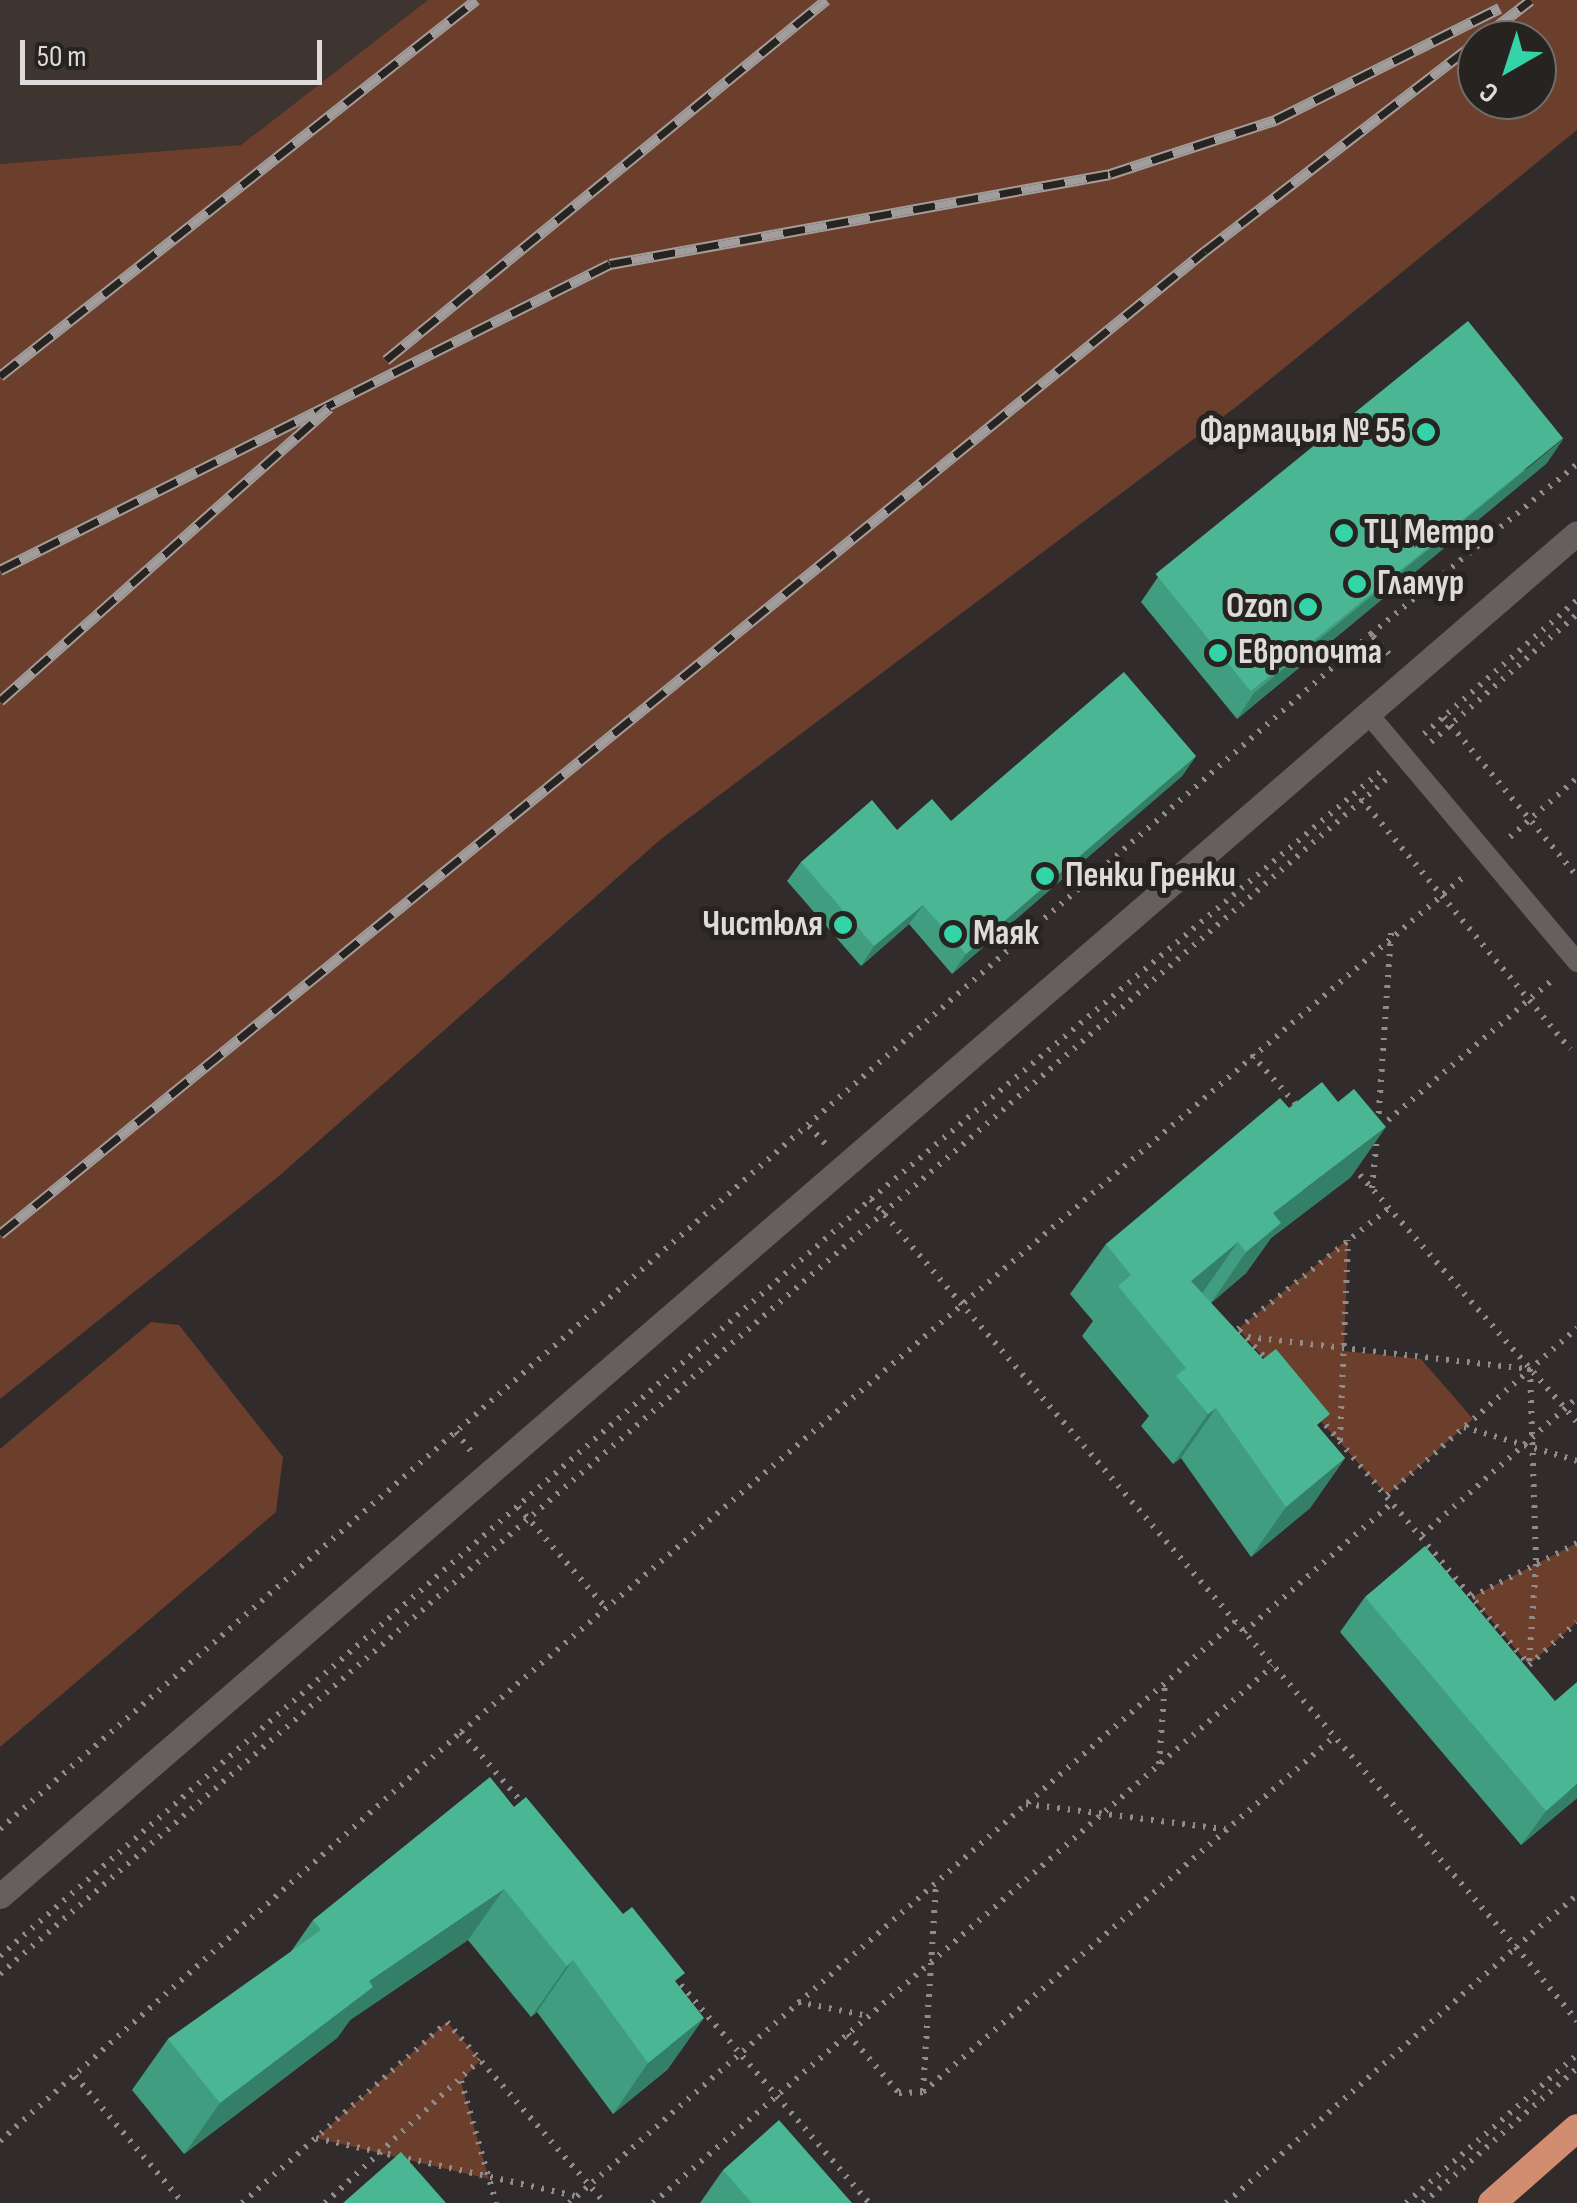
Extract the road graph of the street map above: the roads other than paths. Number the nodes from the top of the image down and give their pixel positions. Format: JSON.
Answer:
{"nodes":[{"id":1,"x":1577,"y":534,"type":"edge"},
{"id":2,"x":1370,"y":716,"type":"junction"},
{"id":3,"x":1576,"y":961,"type":"edge"},
{"id":4,"x":0,"y":1896,"type":"edge"},
{"id":5,"x":1577,"y":2128,"type":"edge"},
{"id":6,"x":1492,"y":2203,"type":"edge"}],
"edges":[{"from":1,"to":2,"type":"street"},
{"from":2,"to":3,"type":"lane"},
{"from":2,"to":4,"type":"street"},
{"from":5,"to":6,"type":"highway"}]}
